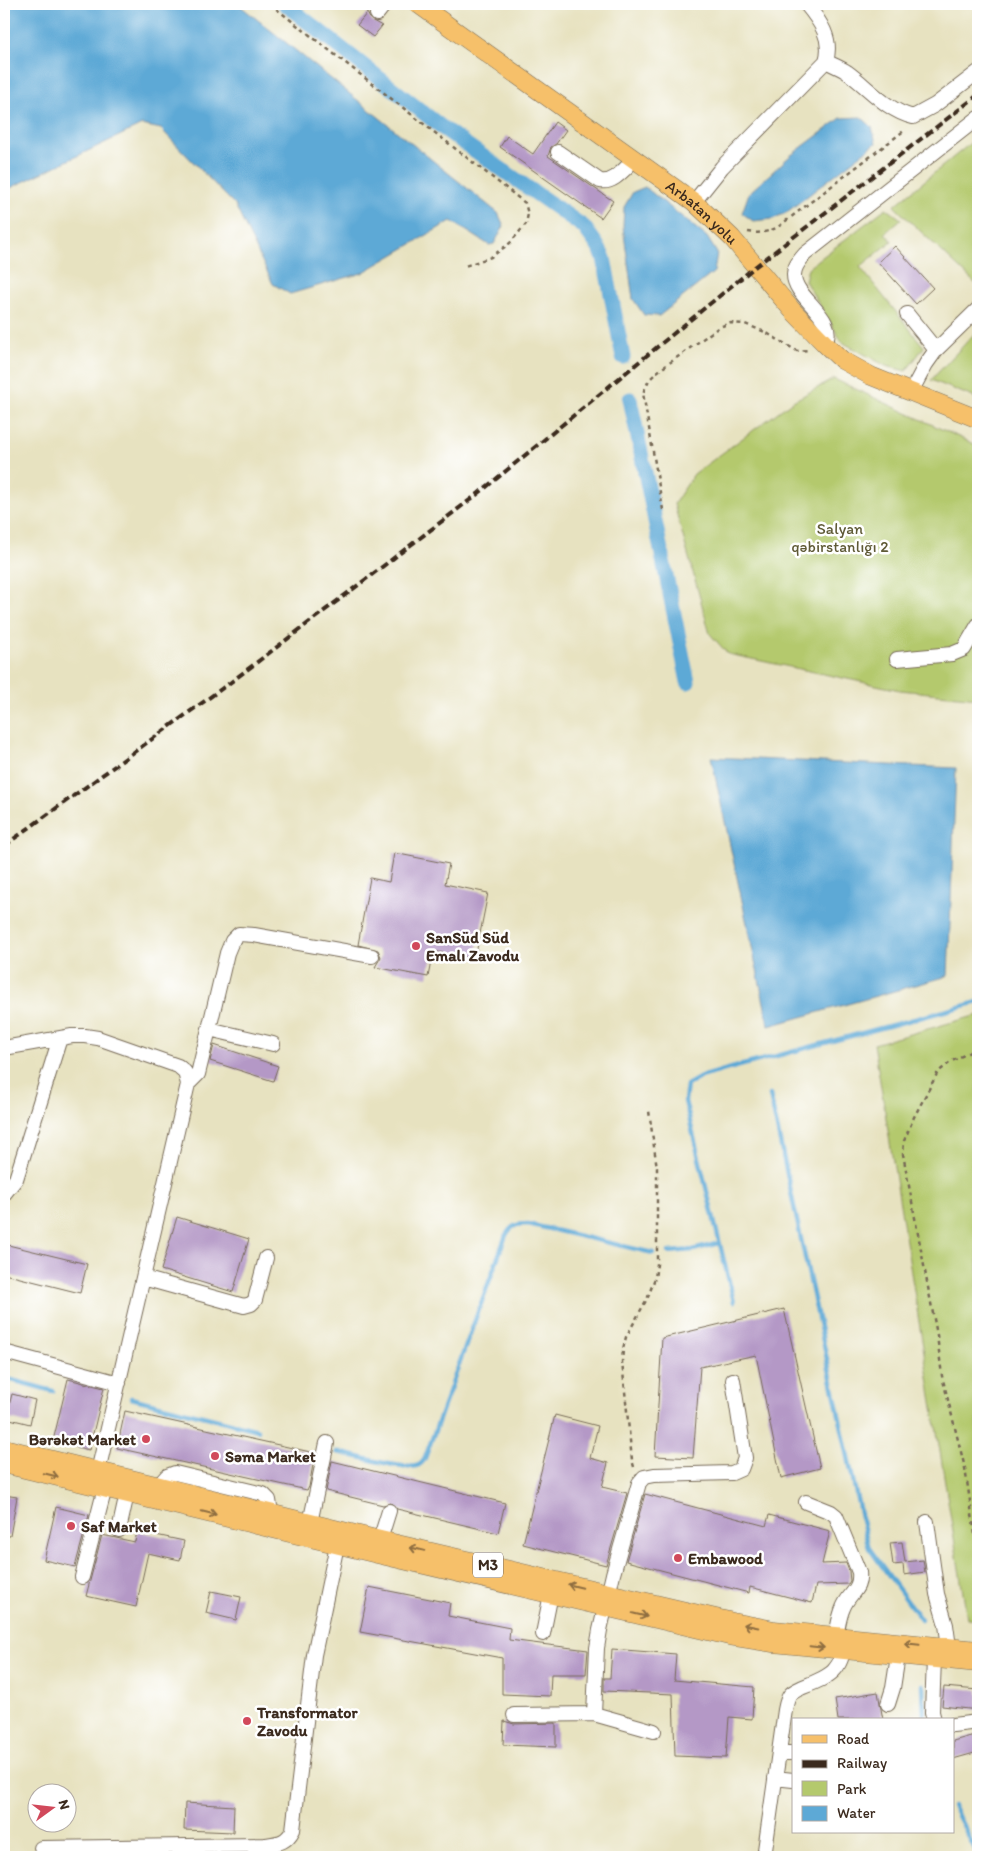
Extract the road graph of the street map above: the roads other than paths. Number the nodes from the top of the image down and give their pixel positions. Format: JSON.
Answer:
{"nodes":[{"id":1,"x":806,"y":4,"type":"edge"},
{"id":2,"x":428,"y":6,"type":"edge"},
{"id":3,"x":826,"y":61,"type":"junction"},
{"id":4,"x":978,"y":72,"type":"edge"},
{"id":5,"x":978,"y":118,"type":"edge"},
{"id":6,"x":558,"y":152,"type":"dead end"},
{"id":7,"x":635,"y":159,"type":"junction"},
{"id":8,"x":694,"y":202,"type":"junction"},
{"id":9,"x":978,"y":309,"type":"edge"},
{"id":10,"x":907,"y":314,"type":"dead end"},
{"id":11,"x":825,"y":344,"type":"junction"},
{"id":12,"x":936,"y":350,"type":"junction"},
{"id":13,"x":911,"y":392,"type":"junction"},
{"id":14,"x":978,"y":419,"type":"edge"},
{"id":15,"x":978,"y":625,"type":"edge"},
{"id":16,"x":897,"y":659,"type":"dead end"},
{"id":17,"x":372,"y":956,"type":"dead end"},
{"id":18,"x":209,"y":1029,"type":"junction"},
{"id":19,"x":60,"y":1038,"type":"junction"},
{"id":20,"x":273,"y":1044,"type":"dead end"},
{"id":21,"x":4,"y":1048,"type":"edge"},
{"id":22,"x":188,"y":1084,"type":"junction"},
{"id":23,"x":4,"y":1194,"type":"edge"},
{"id":24,"x":266,"y":1258,"type":"dead end"},
{"id":25,"x":143,"y":1278,"type":"junction"},
{"id":26,"x":4,"y":1352,"type":"edge"},
{"id":27,"x":733,"y":1380,"type":"dead end"},
{"id":28,"x":119,"y":1383,"type":"junction"},
{"id":29,"x":327,"y":1443,"type":"dead end"},
{"id":30,"x":4,"y":1448,"type":"edge"},
{"id":31,"x":4,"y":1464,"type":"edge"},
{"id":32,"x":99,"y":1482,"type":"junction"},
{"id":33,"x":127,"y":1494,"type":"junction"},
{"id":34,"x":806,"y":1502,"type":"dead end"},
{"id":35,"x":389,"y":1511,"type":"dead end"},
{"id":36,"x":927,"y":1522,"type":"dead end"},
{"id":37,"x":310,"y":1523,"type":"junction"},
{"id":38,"x":119,"y":1530,"type":"dead end"},
{"id":39,"x":380,"y":1540,"type":"junction"},
{"id":40,"x":338,"y":1545,"type":"junction"},
{"id":41,"x":82,"y":1577,"type":"dead end"},
{"id":42,"x":551,"y":1594,"type":"junction"},
{"id":43,"x":608,"y":1600,"type":"junction"},
{"id":44,"x":544,"y":1634,"type":"dead end"},
{"id":45,"x":842,"y":1641,"type":"junction"},
{"id":46,"x":949,"y":1647,"type":"junction"},
{"id":47,"x":978,"y":1650,"type":"edge"},
{"id":48,"x":898,"y":1656,"type":"junction"},
{"id":49,"x":934,"y":1659,"type":"junction"},
{"id":50,"x":978,"y":1663,"type":"edge"},
{"id":51,"x":888,"y":1704,"type":"dead end"},
{"id":52,"x":594,"y":1714,"type":"junction"},
{"id":53,"x":514,"y":1715,"type":"dead end"},
{"id":54,"x":934,"y":1718,"type":"edge"},
{"id":55,"x":978,"y":1722,"type":"edge"},
{"id":56,"x":954,"y":1725,"type":"edge"},
{"id":57,"x":654,"y":1731,"type":"dead end"},
{"id":58,"x":779,"y":1753,"type":"junction"},
{"id":59,"x":792,"y":1753,"type":"edge"},
{"id":60,"x":775,"y":1778,"type":"junction"},
{"id":61,"x":792,"y":1780,"type":"edge"},
{"id":62,"x":41,"y":1848,"type":"dead end"},
{"id":63,"x":764,"y":1857,"type":"edge"}],
"edges":[{"from":1,"to":3,"type":"street"},
{"from":2,"to":7,"type":"main road","name":"Arbatan yolu"},
{"from":3,"to":4,"type":"street"},
{"from":3,"to":8,"type":"street"},
{"from":5,"to":11,"type":"street"},
{"from":6,"to":7,"type":"street"},
{"from":7,"to":8,"type":"main road","name":"Arbatan yolu"},
{"from":8,"to":11,"type":"main road","name":"Arbatan yolu"},
{"from":9,"to":12,"type":"street"},
{"from":10,"to":12,"type":"street"},
{"from":11,"to":13,"type":"main road","name":"Arbatan yolu"},
{"from":12,"to":13,"type":"street"},
{"from":13,"to":14,"type":"main road","name":"Arbatan yolu"},
{"from":15,"to":16,"type":"street"},
{"from":17,"to":18,"type":"street"},
{"from":18,"to":20,"type":"street"},
{"from":18,"to":22,"type":"street"},
{"from":19,"to":21,"type":"street"},
{"from":19,"to":22,"type":"street"},
{"from":19,"to":23,"type":"street"},
{"from":22,"to":25,"type":"street"},
{"from":24,"to":25,"type":"street"},
{"from":25,"to":28,"type":"street"},
{"from":26,"to":28,"type":"street"},
{"from":27,"to":43,"type":"street"},
{"from":28,"to":32,"type":"street"},
{"from":29,"to":37,"type":"street"},
{"from":30,"to":32,"type":"main road","number":"M3"},
{"from":31,"to":32,"type":"main road","one_way":true},
{"from":32,"to":33,"type":"main road"},
{"from":32,"to":37,"type":"main road","number":"M3"},
{"from":32,"to":41,"type":"street"},
{"from":33,"to":38,"type":"street"},
{"from":33,"to":40,"type":"main road","one_way":true},
{"from":34,"to":45,"type":"street"},
{"from":35,"to":39,"type":"street"},
{"from":36,"to":46,"type":"street"},
{"from":37,"to":39,"type":"main road","number":"M3"},
{"from":43,"to":39,"type":"main road","number":"M3","one_way":true},
{"from":40,"to":42,"type":"main road"},
{"from":40,"to":62,"type":"street"},
{"from":42,"to":43,"type":"main road"},
{"from":42,"to":44,"type":"street"},
{"from":43,"to":45,"type":"main road","number":"M3"},
{"from":43,"to":52,"type":"street"},
{"from":46,"to":45,"type":"main road","number":"M3","one_way":true},
{"from":45,"to":48,"type":"main road"},
{"from":45,"to":58,"type":"street"},
{"from":46,"to":47,"type":"main road","number":"M3"},
{"from":48,"to":49,"type":"main road"},
{"from":48,"to":51,"type":"street"},
{"from":49,"to":50,"type":"main road"},
{"from":49,"to":54,"type":"street"},
{"from":52,"to":53,"type":"street"},
{"from":52,"to":57,"type":"street"},
{"from":55,"to":56,"type":"street"},
{"from":58,"to":59,"type":"street"},
{"from":58,"to":60,"type":"street"},
{"from":60,"to":61,"type":"street"},
{"from":60,"to":63,"type":"street"}]}
